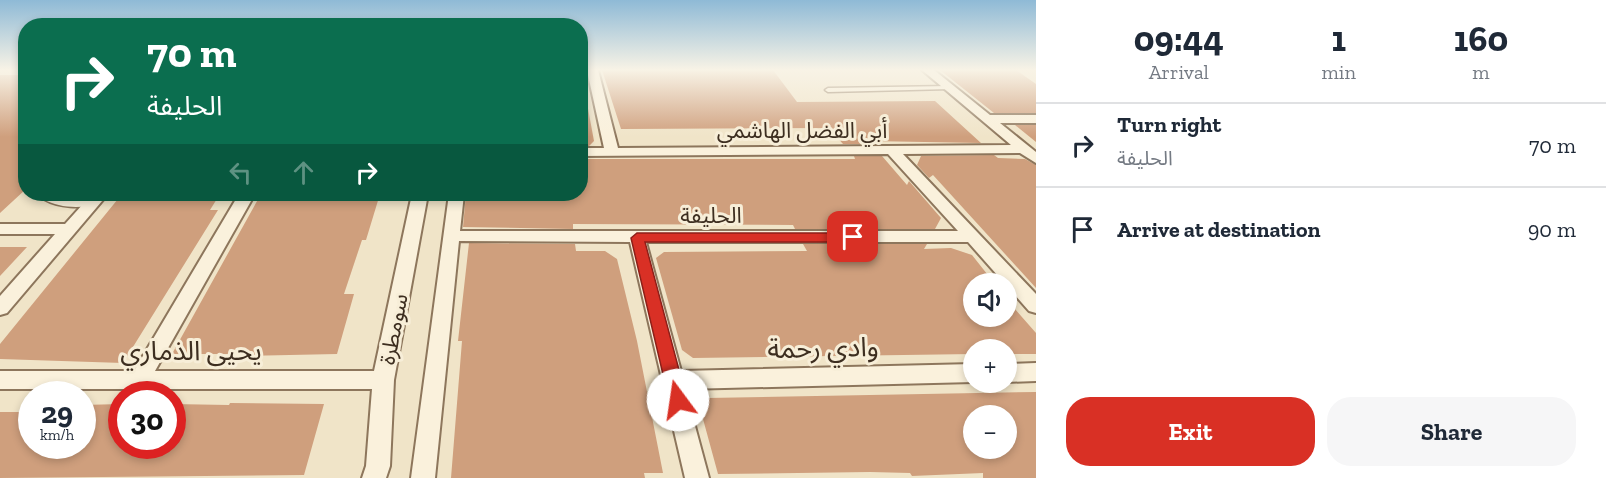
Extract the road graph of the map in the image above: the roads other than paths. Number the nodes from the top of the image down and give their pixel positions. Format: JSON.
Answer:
{"nodes":[{"id":1,"x":597,"y":92,"type":"edge"},
{"id":2,"x":953,"y":92,"type":"edge"},
{"id":3,"x":987,"y":119,"type":"junction"},
{"id":4,"x":1036,"y":119,"type":"edge"},
{"id":5,"x":1024,"y":149,"type":"junction"},
{"id":6,"x":893,"y":151,"type":"junction"},
{"id":7,"x":588,"y":152,"type":"edge"},
{"id":8,"x":612,"y":152,"type":"junction"},
{"id":9,"x":1036,"y":159,"type":"edge"},
{"id":10,"x":55,"y":201,"type":"edge"},
{"id":11,"x":78,"y":201,"type":"edge"},
{"id":12,"x":92,"y":201,"type":"edge"},
{"id":13,"x":244,"y":201,"type":"edge"},
{"id":14,"x":419,"y":201,"type":"edge"},
{"id":15,"x":455,"y":201,"type":"edge"},
{"id":16,"x":70,"y":228,"type":"junction"},
{"id":17,"x":0,"y":229,"type":"edge"},
{"id":18,"x":450,"y":236,"type":"junction"},
{"id":19,"x":972,"y":237,"type":"junction"},
{"id":20,"x":637,"y":238,"type":"junction"},
{"id":21,"x":1036,"y":306,"type":"edge"},
{"id":22,"x":0,"y":308,"type":"edge"},
{"id":23,"x":1036,"y":372,"type":"edge"},
{"id":24,"x":1017,"y":373,"type":"edge"},
{"id":25,"x":963,"y":374,"type":"edge"},
{"id":26,"x":140,"y":379,"type":"junction"},
{"id":27,"x":0,"y":380,"type":"edge"},
{"id":28,"x":383,"y":380,"type":"junction"},
{"id":29,"x":674,"y":380,"type":"junction"},
{"id":30,"x":420,"y":472,"type":"edge"},
{"id":31,"x":379,"y":474,"type":"edge"},
{"id":32,"x":697,"y":478,"type":"edge"}],
"edges":[{"from":1,"to":8,"type":"street"},
{"from":2,"to":3,"type":"street"},
{"from":3,"to":4,"type":"street"},
{"from":3,"to":5,"type":"street"},
{"from":5,"to":6,"type":"street","name":"أبي الفضل الهاشمي"},
{"from":5,"to":9,"type":"street"},
{"from":6,"to":8,"type":"street","name":"أبي الفضل الهاشمي"},
{"from":6,"to":19,"type":"street"},
{"from":7,"to":8,"type":"street","name":"أبي الفضل الهاشمي"},
{"from":10,"to":11,"type":"lane"},
{"from":12,"to":16,"type":"street"},
{"from":13,"to":26,"type":"street"},
{"from":14,"to":28,"type":"street","name":"سومطرة"},
{"from":15,"to":18,"type":"street","name":"سومطرة"},
{"from":16,"to":17,"type":"street"},
{"from":16,"to":22,"type":"street"},
{"from":18,"to":20,"type":"street","name":"الحليفة"},
{"from":18,"to":30,"type":"street","name":"سومطرة"},
{"from":19,"to":20,"type":"street","name":"الحليفة"},
{"from":19,"to":21,"type":"street"},
{"from":20,"to":29,"type":"street"},
{"from":23,"to":24,"type":"street"},
{"from":25,"to":29,"type":"street","name":"وادي رحمة"},
{"from":26,"to":27,"type":"street","name":"يحيى الذماري"},
{"from":26,"to":28,"type":"street","name":"يحيى الذماري"},
{"from":28,"to":31,"type":"street","name":"سومطرة"},
{"from":29,"to":32,"type":"street"}]}
